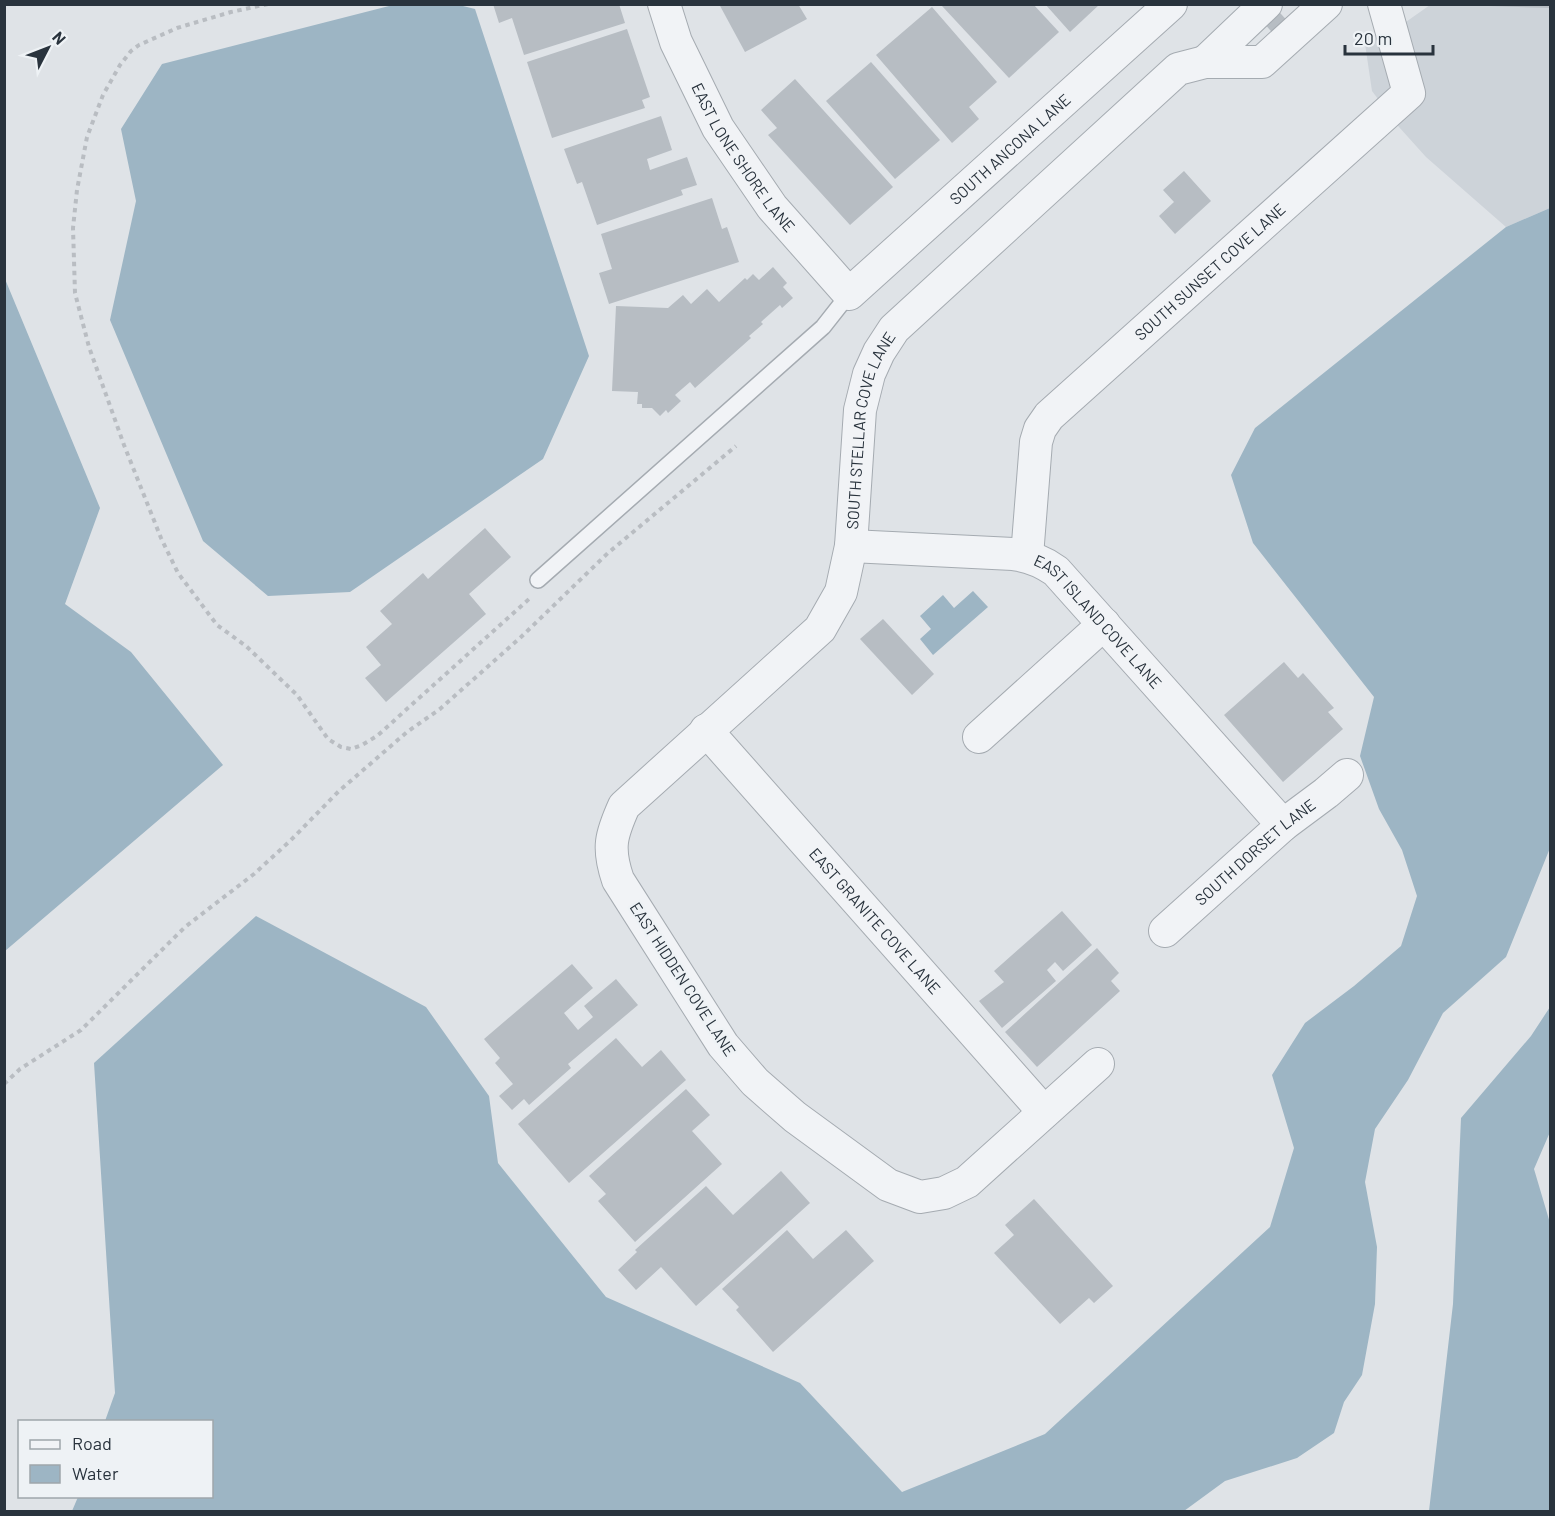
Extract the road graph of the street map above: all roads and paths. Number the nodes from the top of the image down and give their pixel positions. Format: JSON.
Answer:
{"nodes":[{"id":1,"x":268,"y":4,"type":"edge"},
{"id":2,"x":664,"y":4,"type":"edge"},
{"id":3,"x":1171,"y":4,"type":"edge"},
{"id":4,"x":1266,"y":4,"type":"edge"},
{"id":5,"x":1326,"y":4,"type":"edge"},
{"id":6,"x":1384,"y":4,"type":"edge"},
{"id":7,"x":1205,"y":62,"type":"junction"},
{"id":8,"x":849,"y":294,"type":"junction"},
{"id":9,"x":736,"y":446,"type":"dead end"},
{"id":10,"x":851,"y":546,"type":"junction"},
{"id":11,"x":1027,"y":556,"type":"junction"},
{"id":12,"x":538,"y":580,"type":"joint"},
{"id":13,"x":1104,"y":624,"type":"junction"},
{"id":14,"x":706,"y":730,"type":"junction"},
{"id":15,"x":979,"y":737,"type":"dead end"},
{"id":16,"x":1347,"y":775,"type":"dead end"},
{"id":17,"x":1283,"y":825,"type":"junction"},
{"id":18,"x":610,"y":851,"type":"joint"},
{"id":19,"x":1165,"y":931,"type":"dead end"},
{"id":20,"x":1098,"y":1064,"type":"dead end"},
{"id":21,"x":4,"y":1084,"type":"edge"},
{"id":22,"x":1044,"y":1112,"type":"junction"}],
"edges":[{"from":1,"to":12,"type":"path"},
{"from":2,"to":8,"type":"street","name":"EAST LONE SHORE LANE"},
{"from":3,"to":8,"type":"street","name":"SOUTH ANCONA LANE"},
{"from":4,"to":7,"type":"street","name":"SOUTH STELLAR COVE LANE"},
{"from":5,"to":7,"type":"street","name":"SOUTH STELLAR COVE LANE"},
{"from":6,"to":11,"type":"street","name":"SOUTH SUNSET COVE LANE"},
{"from":7,"to":10,"type":"street","name":"SOUTH STELLAR COVE LANE"},
{"from":8,"to":12,"type":"lane"},
{"from":9,"to":21,"type":"path"},
{"from":10,"to":11,"type":"street","name":"EAST ISLAND COVE LANE"},
{"from":10,"to":14,"type":"street","name":"SOUTH STELLAR COVE LANE"},
{"from":11,"to":13,"type":"street","name":"EAST ISLAND COVE LANE"},
{"from":13,"to":15,"type":"street"},
{"from":13,"to":17,"type":"street","name":"EAST ISLAND COVE LANE"},
{"from":14,"to":18,"type":"street","name":"SOUTH STELLAR COVE LANE"},
{"from":14,"to":22,"type":"street","name":"EAST GRANITE COVE LANE"},
{"from":16,"to":17,"type":"street","name":"SOUTH DORSET LANE"},
{"from":17,"to":19,"type":"street","name":"SOUTH DORSET LANE"},
{"from":18,"to":22,"type":"street","name":"EAST HIDDEN COVE LANE"},
{"from":20,"to":22,"type":"street"}]}
